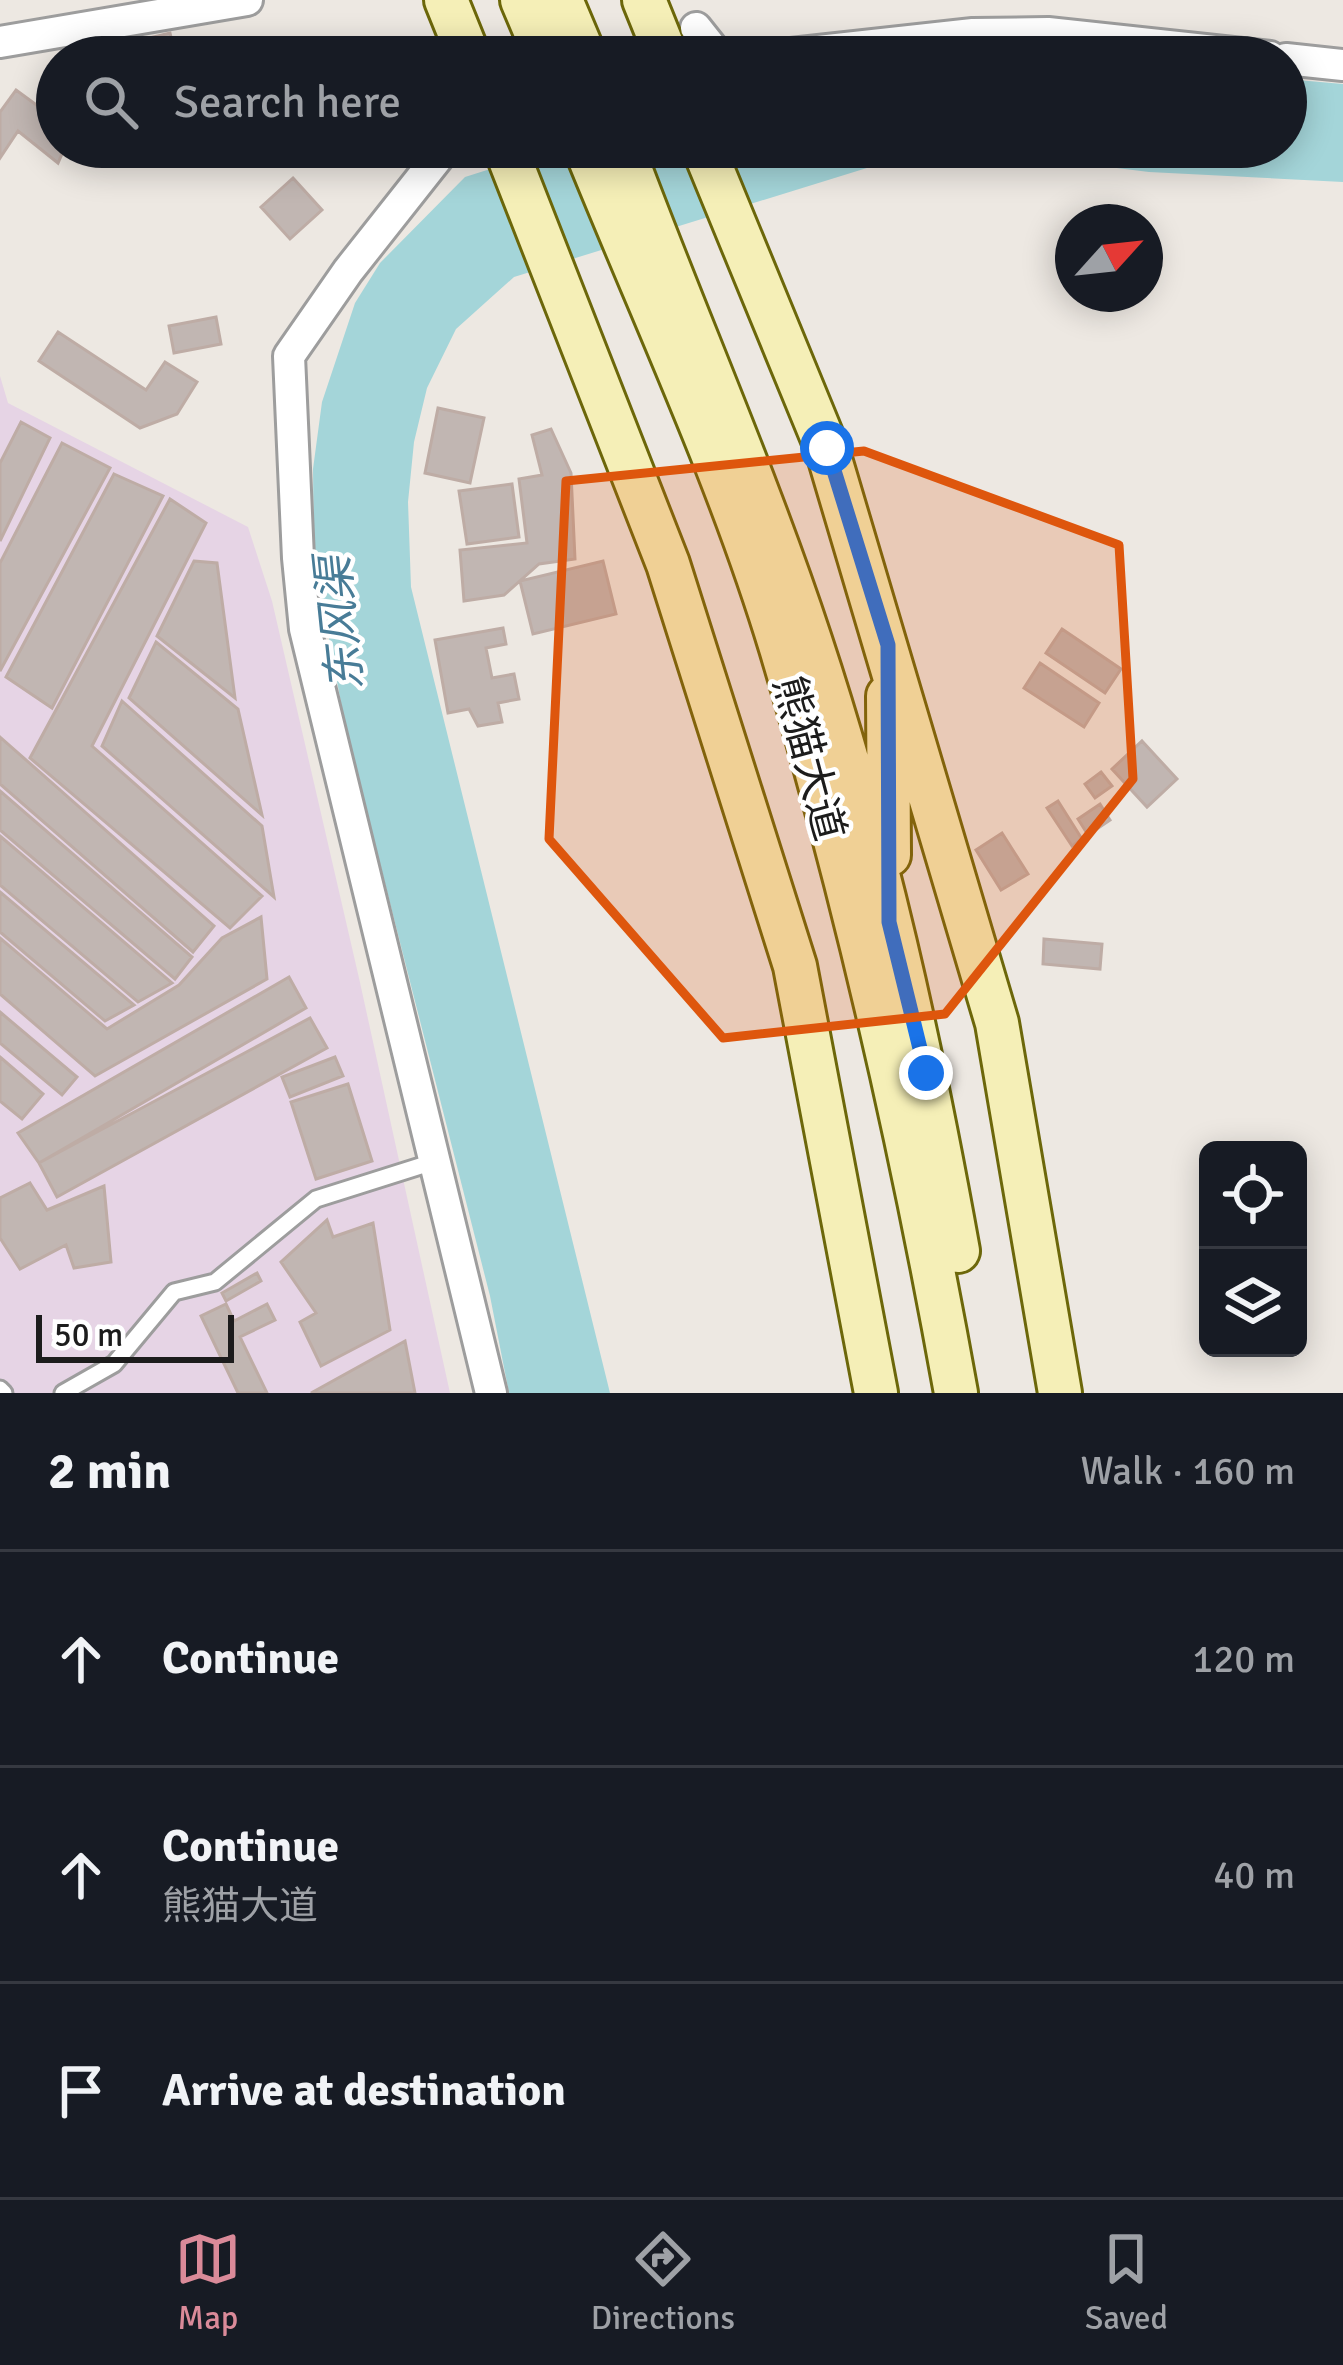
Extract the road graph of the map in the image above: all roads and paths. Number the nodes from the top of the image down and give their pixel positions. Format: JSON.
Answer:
{"nodes":[{"id":1,"x":247,"y":0,"type":"edge"},
{"id":2,"x":446,"y":0,"type":"edge"},
{"id":3,"x":522,"y":0,"type":"edge"},
{"id":4,"x":561,"y":0,"type":"edge"},
{"id":5,"x":644,"y":0,"type":"edge"},
{"id":6,"x":461,"y":36,"type":"edge"},
{"id":7,"x":537,"y":36,"type":"edge"},
{"id":8,"x":576,"y":36,"type":"edge"},
{"id":9,"x":677,"y":36,"type":"edge"},
{"id":10,"x":955,"y":36,"type":"edge"},
{"id":11,"x":1059,"y":36,"type":"edge"},
{"id":12,"x":0,"y":42,"type":"edge"},
{"id":13,"x":1307,"y":61,"type":"edge"},
{"id":14,"x":1343,"y":65,"type":"edge"},
{"id":15,"x":430,"y":168,"type":"edge"},
{"id":16,"x":514,"y":168,"type":"edge"},
{"id":17,"x":597,"y":168,"type":"edge"},
{"id":18,"x":627,"y":168,"type":"edge"},
{"id":19,"x":712,"y":168,"type":"edge"},
{"id":20,"x":648,"y":262,"type":"junction"},
{"id":21,"x":888,"y":645,"type":"junction"},
{"id":22,"x":889,"y":922,"type":"junction"},
{"id":23,"x":434,"y":1162,"type":"junction"},
{"id":24,"x":63,"y":1393,"type":"edge"},
{"id":25,"x":491,"y":1393,"type":"edge"},
{"id":26,"x":876,"y":1393,"type":"edge"},
{"id":27,"x":956,"y":1393,"type":"edge"},
{"id":28,"x":983,"y":1393,"type":"edge"},
{"id":29,"x":1060,"y":1393,"type":"edge"}],
"edges":[{"from":1,"to":12,"type":"street"},
{"from":2,"to":6,"type":"street"},
{"from":3,"to":7,"type":"street"},
{"from":4,"to":8,"type":"street"},
{"from":5,"to":9,"type":"street"},
{"from":10,"to":11,"type":"street"},
{"from":13,"to":14,"type":"street"},
{"from":15,"to":23,"type":"street"},
{"from":16,"to":26,"type":"street"},
{"from":17,"to":20,"type":"street","name":"熊猫大道"},
{"from":18,"to":20,"type":"street","name":"熊猫大道"},
{"from":19,"to":21,"type":"street"},
{"from":20,"to":22,"type":"street","name":"熊猫大道"},
{"from":20,"to":27,"type":"street","name":"熊猫大道"},
{"from":21,"to":22,"type":"street"},
{"from":21,"to":29,"type":"street"},
{"from":22,"to":28,"type":"street","name":"熊猫大道"},
{"from":23,"to":24,"type":"lane"},
{"from":23,"to":25,"type":"street"}]}
